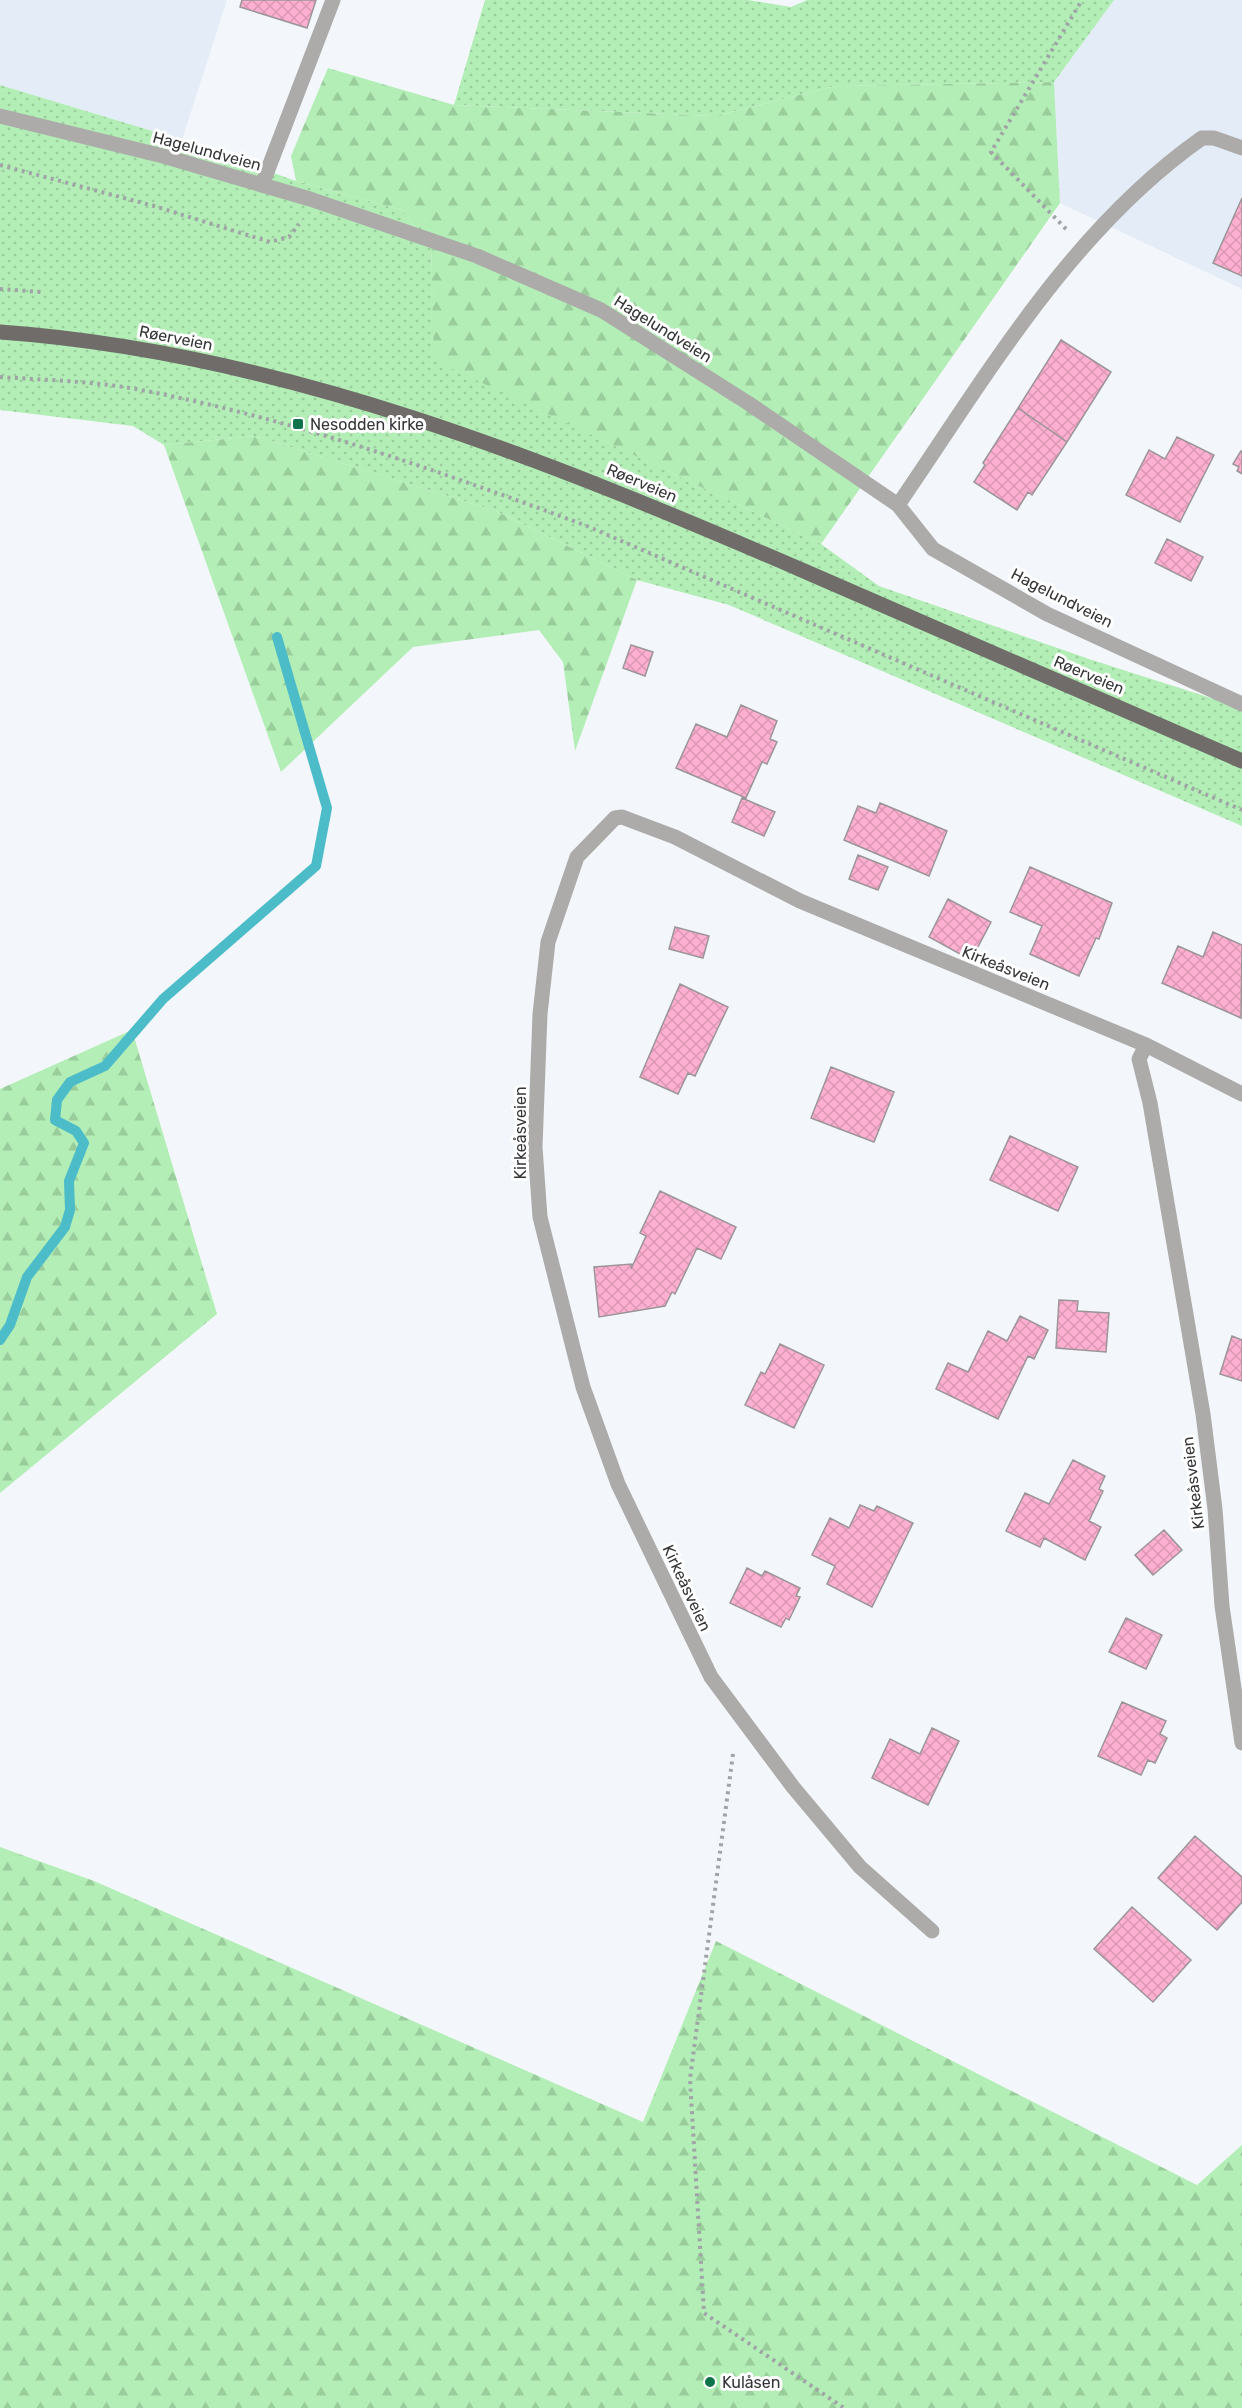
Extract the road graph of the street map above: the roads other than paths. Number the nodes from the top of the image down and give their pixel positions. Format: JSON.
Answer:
{"nodes":[{"id":1,"x":333,"y":0,"type":"edge"},
{"id":2,"x":0,"y":116,"type":"edge"},
{"id":3,"x":1242,"y":148,"type":"edge"},
{"id":4,"x":262,"y":184,"type":"junction"},
{"id":5,"x":0,"y":332,"type":"edge"},
{"id":6,"x":898,"y":505,"type":"junction"},
{"id":7,"x":1242,"y":704,"type":"edge"},
{"id":8,"x":1242,"y":761,"type":"edge"},
{"id":9,"x":1146,"y":1046,"type":"junction"},
{"id":10,"x":1242,"y":1094,"type":"edge"},
{"id":11,"x":1242,"y":1743,"type":"edge"},
{"id":12,"x":932,"y":1931,"type":"dead end"}],
"edges":[{"from":1,"to":4,"type":"street"},
{"from":2,"to":4,"type":"street","name":"Hagelundveien"},
{"from":3,"to":6,"type":"street"},
{"from":4,"to":6,"type":"street","name":"Hagelundveien"},
{"from":5,"to":8,"type":"main road","name":"Røerveien"},
{"from":6,"to":7,"type":"street","name":"Hagelundveien"},
{"from":9,"to":10,"type":"street","name":"Kirkeåsveien"},
{"from":9,"to":11,"type":"street","name":"Kirkeåsveien"},
{"from":9,"to":12,"type":"street","name":"Kirkeåsveien"}]}
